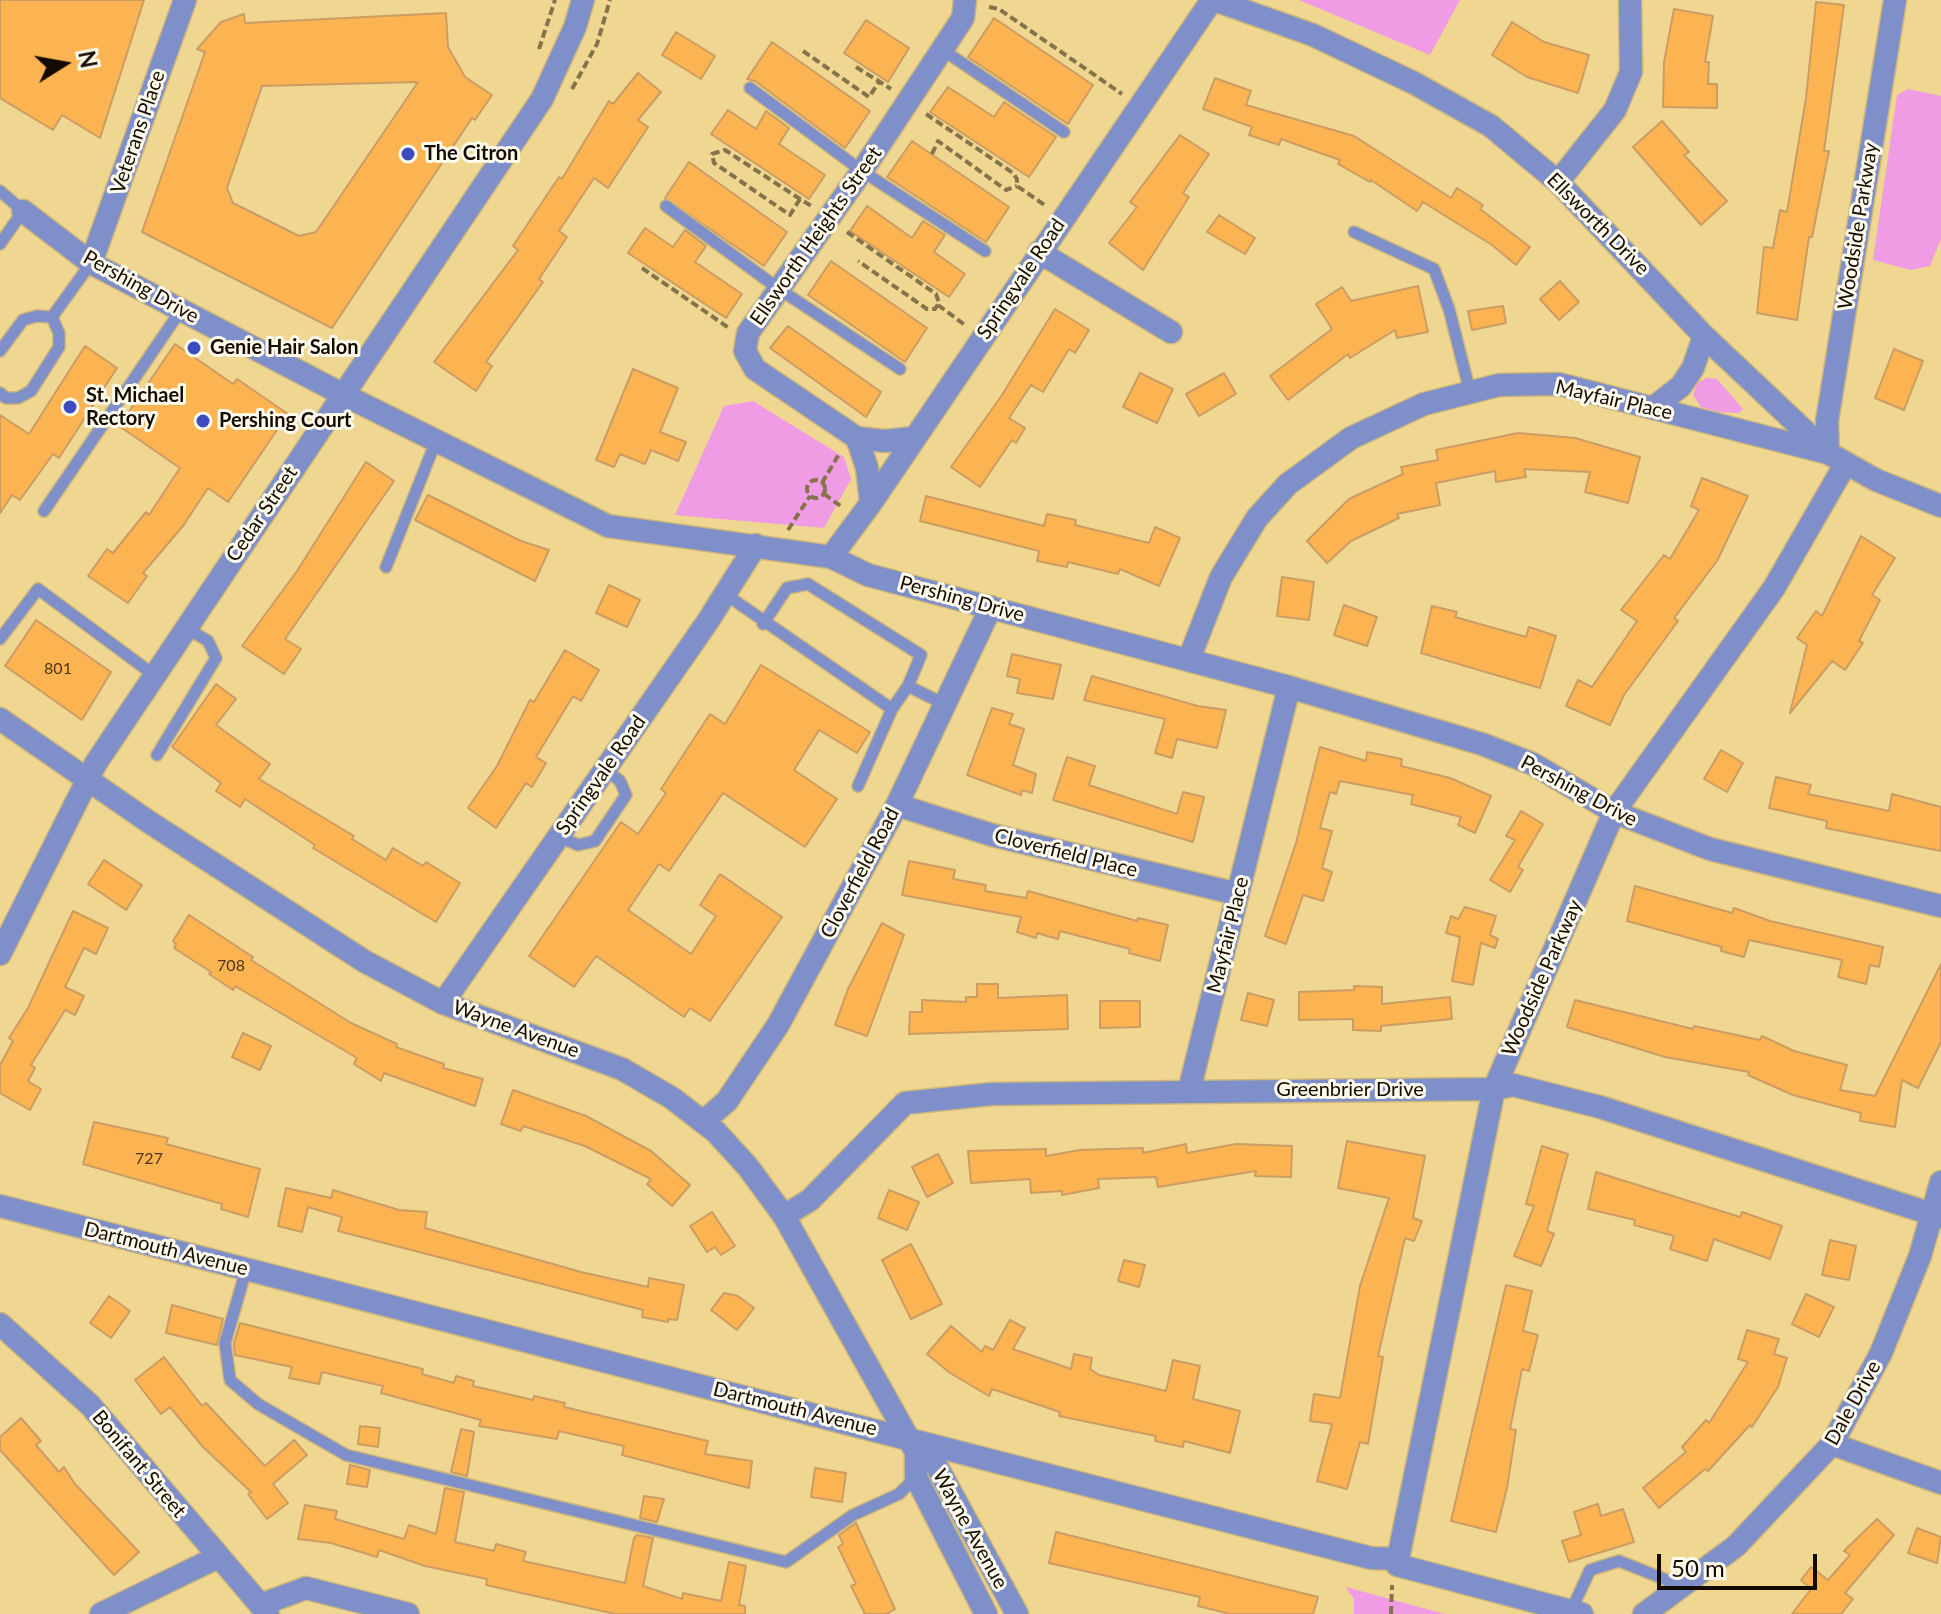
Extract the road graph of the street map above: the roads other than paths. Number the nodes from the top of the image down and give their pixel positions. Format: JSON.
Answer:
{"nodes":[{"id":1,"x":185,"y":0,"type":"edge"},
{"id":2,"x":583,"y":0,"type":"edge"},
{"id":3,"x":965,"y":0,"type":"edge"},
{"id":4,"x":1213,"y":0,"type":"edge"},
{"id":5,"x":1630,"y":0,"type":"edge"},
{"id":6,"x":1895,"y":0,"type":"edge"},
{"id":7,"x":943,"y":50,"type":"junction"},
{"id":8,"x":750,"y":88,"type":"dead end"},
{"id":9,"x":1064,"y":132,"type":"dead end"},
{"id":10,"x":862,"y":171,"type":"junction"},
{"id":11,"x":1558,"y":182,"type":"junction"},
{"id":12,"x":0,"y":191,"type":"edge"},
{"id":13,"x":666,"y":206,"type":"dead end"},
{"id":14,"x":23,"y":211,"type":"junction"},
{"id":15,"x":1354,"y":232,"type":"dead end"},
{"id":16,"x":0,"y":244,"type":"edge"},
{"id":17,"x":985,"y":251,"type":"dead end"},
{"id":18,"x":1039,"y":252,"type":"junction"},
{"id":19,"x":91,"y":263,"type":"junction"},
{"id":20,"x":779,"y":289,"type":"junction"},
{"id":21,"x":181,"y":310,"type":"junction"},
{"id":22,"x":52,"y":317,"type":"junction"},
{"id":23,"x":1171,"y":332,"type":"dead end"},
{"id":24,"x":1704,"y":336,"type":"junction"},
{"id":25,"x":0,"y":351,"type":"edge"},
{"id":26,"x":900,"y":369,"type":"dead end"},
{"id":27,"x":1470,"y":392,"type":"junction"},
{"id":28,"x":0,"y":393,"type":"edge"},
{"id":29,"x":342,"y":394,"type":"junction"},
{"id":30,"x":1653,"y":408,"type":"junction"},
{"id":31,"x":912,"y":438,"type":"junction"},
{"id":32,"x":436,"y":441,"type":"junction"},
{"id":33,"x":849,"y":445,"type":"junction"},
{"id":34,"x":1837,"y":458,"type":"junction"},
{"id":35,"x":871,"y":503,"type":"junction"},
{"id":36,"x":1941,"y":506,"type":"edge"},
{"id":37,"x":44,"y":511,"type":"dead end"},
{"id":38,"x":756,"y":545,"type":"junction"},
{"id":39,"x":831,"y":557,"type":"junction"},
{"id":40,"x":386,"y":567,"type":"dead end"},
{"id":41,"x":725,"y":594,"type":"junction"},
{"id":42,"x":991,"y":607,"type":"junction"},
{"id":43,"x":763,"y":624,"type":"junction"},
{"id":44,"x":186,"y":627,"type":"junction"},
{"id":45,"x":0,"y":639,"type":"edge"},
{"id":46,"x":1189,"y":659,"type":"junction"},
{"id":47,"x":154,"y":675,"type":"junction"},
{"id":48,"x":908,"y":686,"type":"junction"},
{"id":49,"x":1289,"y":687,"type":"junction"},
{"id":50,"x":944,"y":704,"type":"junction"},
{"id":51,"x":892,"y":709,"type":"junction"},
{"id":52,"x":0,"y":719,"type":"edge"},
{"id":53,"x":157,"y":755,"type":"dead end"},
{"id":54,"x":605,"y":769,"type":"junction"},
{"id":55,"x":89,"y":781,"type":"junction"},
{"id":56,"x":858,"y":786,"type":"dead end"},
{"id":57,"x":897,"y":805,"type":"junction"},
{"id":58,"x":1614,"y":812,"type":"junction"},
{"id":59,"x":558,"y":836,"type":"junction"},
{"id":60,"x":1238,"y":894,"type":"junction"},
{"id":61,"x":1941,"y":906,"type":"edge"},
{"id":62,"x":0,"y":954,"type":"edge"},
{"id":63,"x":443,"y":1003,"type":"junction"},
{"id":64,"x":1494,"y":1089,"type":"junction"},
{"id":65,"x":1189,"y":1091,"type":"junction"},
{"id":66,"x":703,"y":1122,"type":"junction"},
{"id":67,"x":1941,"y":1182,"type":"edge"},
{"id":68,"x":0,"y":1206,"type":"edge"},
{"id":69,"x":1939,"y":1213,"type":"edge"},
{"id":70,"x":784,"y":1216,"type":"junction"},
{"id":71,"x":246,"y":1270,"type":"junction"},
{"id":72,"x":0,"y":1324,"type":"edge"},
{"id":73,"x":1832,"y":1444,"type":"junction"},
{"id":74,"x":912,"y":1445,"type":"junction"},
{"id":75,"x":916,"y":1477,"type":"junction"},
{"id":76,"x":1941,"y":1483,"type":"edge"},
{"id":77,"x":218,"y":1557,"type":"junction"},
{"id":78,"x":1398,"y":1562,"type":"junction"},
{"id":79,"x":1683,"y":1587,"type":"junction"},
{"id":80,"x":264,"y":1609,"type":"edge"},
{"id":81,"x":1576,"y":1613,"type":"edge"},
{"id":82,"x":101,"y":1614,"type":"edge"},
{"id":83,"x":408,"y":1614,"type":"edge"},
{"id":84,"x":986,"y":1614,"type":"edge"},
{"id":85,"x":1017,"y":1614,"type":"edge"},
{"id":86,"x":1644,"y":1614,"type":"edge"}],
"edges":[{"from":1,"to":19,"type":"street","name":"Veterans Place"},
{"from":2,"to":29,"type":"street","name":"Cedar Street"},
{"from":3,"to":7,"type":"street","name":"Ellsworth Heights Street"},
{"from":4,"to":11,"type":"street","name":"Ellsworth Drive"},
{"from":4,"to":18,"type":"street","name":"Springvale Road"},
{"from":5,"to":11,"type":"street"},
{"from":6,"to":34,"type":"street","name":"Woodside Parkway"},
{"from":7,"to":9,"type":"lane"},
{"from":7,"to":10,"type":"street","name":"Ellsworth Heights Street"},
{"from":8,"to":10,"type":"lane"},
{"from":10,"to":17,"type":"lane"},
{"from":10,"to":20,"type":"street","name":"Ellsworth Heights Street"},
{"from":11,"to":24,"type":"street","name":"Ellsworth Drive"},
{"from":12,"to":14,"type":"lane"},
{"from":13,"to":20,"type":"lane"},
{"from":14,"to":16,"type":"lane"},
{"from":14,"to":19,"type":"street","name":"Pershing Drive"},
{"from":15,"to":27,"type":"lane"},
{"from":18,"to":23,"type":"street"},
{"from":18,"to":31,"type":"street","name":"Springvale Road"},
{"from":19,"to":21,"type":"street","name":"Pershing Drive"},
{"from":19,"to":22,"type":"lane"},
{"from":20,"to":26,"type":"lane"},
{"from":20,"to":33,"type":"street","name":"Ellsworth Heights Street"},
{"from":21,"to":29,"type":"street","name":"Pershing Drive"},
{"from":21,"to":37,"type":"lane"},
{"from":22,"to":25,"type":"lane"},
{"from":22,"to":28,"type":"lane"},
{"from":24,"to":30,"type":"street"},
{"from":24,"to":34,"type":"street","name":"Ellsworth Drive"},
{"from":27,"to":30,"type":"street","name":"Mayfair Place"},
{"from":27,"to":46,"type":"street","name":"Mayfair Place"},
{"from":29,"to":32,"type":"street","name":"Pershing Drive"},
{"from":29,"to":44,"type":"street","name":"Cedar Street"},
{"from":30,"to":34,"type":"street","name":"Mayfair Place"},
{"from":31,"to":33,"type":"street"},
{"from":31,"to":35,"type":"street","name":"Springvale Road"},
{"from":32,"to":38,"type":"street","name":"Pershing Drive"},
{"from":32,"to":40,"type":"lane"},
{"from":33,"to":35,"type":"street"},
{"from":34,"to":36,"type":"street","name":"Ellsworth Drive"},
{"from":34,"to":58,"type":"street","name":"Woodside Parkway"},
{"from":35,"to":39,"type":"street","name":"Springvale Road"},
{"from":38,"to":39,"type":"street","name":"Pershing Drive"},
{"from":38,"to":41,"type":"street","name":"Springvale Road"},
{"from":39,"to":42,"type":"street","name":"Pershing Drive"},
{"from":41,"to":43,"type":"lane"},
{"from":41,"to":54,"type":"street","name":"Springvale Road"},
{"from":42,"to":46,"type":"street","name":"Pershing Drive"},
{"from":42,"to":50,"type":"street","name":"Cloverfield Road"},
{"from":43,"to":48,"type":"lane"},
{"from":43,"to":51,"type":"lane"},
{"from":44,"to":47,"type":"street","name":"Cedar Street"},
{"from":44,"to":53,"type":"lane"},
{"from":45,"to":47,"type":"lane"},
{"from":46,"to":49,"type":"street","name":"Pershing Drive"},
{"from":47,"to":55,"type":"street","name":"Cedar Street"},
{"from":48,"to":50,"type":"lane"},
{"from":48,"to":51,"type":"lane"},
{"from":49,"to":58,"type":"street","name":"Pershing Drive"},
{"from":49,"to":60,"type":"street","name":"Mayfair Place"},
{"from":50,"to":57,"type":"street","name":"Cloverfield Road"},
{"from":51,"to":56,"type":"lane"},
{"from":52,"to":55,"type":"street","name":"Wayne Avenue"},
{"from":54,"to":59,"type":"street","name":"Springvale Road"},
{"from":54,"to":59,"type":"lane"},
{"from":55,"to":62,"type":"street","name":"Cedar Street"},
{"from":55,"to":63,"type":"street","name":"Wayne Avenue"},
{"from":57,"to":60,"type":"street","name":"Cloverfield Place"},
{"from":57,"to":66,"type":"street","name":"Cloverfield Road"},
{"from":58,"to":61,"type":"street","name":"Pershing Drive"},
{"from":58,"to":64,"type":"street","name":"Woodside Parkway"},
{"from":59,"to":63,"type":"street","name":"Springvale Road"},
{"from":60,"to":65,"type":"street","name":"Mayfair Place"},
{"from":63,"to":66,"type":"street","name":"Wayne Avenue"},
{"from":64,"to":65,"type":"street","name":"Greenbrier Drive"},
{"from":64,"to":69,"type":"street","name":"Greenbrier Drive"},
{"from":64,"to":78,"type":"street","name":"Woodside Parkway"},
{"from":65,"to":70,"type":"street","name":"Greenbrier Drive"},
{"from":66,"to":70,"type":"street","name":"Wayne Avenue"},
{"from":67,"to":69,"type":"street","name":"Dale Drive"},
{"from":68,"to":71,"type":"street","name":"Dartmouth Avenue"},
{"from":69,"to":73,"type":"street","name":"Dale Drive"},
{"from":70,"to":74,"type":"street","name":"Wayne Avenue"},
{"from":71,"to":74,"type":"street","name":"Dartmouth Avenue"},
{"from":71,"to":75,"type":"lane"},
{"from":72,"to":77,"type":"street","name":"Bonifant Street"},
{"from":73,"to":76,"type":"street"},
{"from":73,"to":79,"type":"street","name":"Dale Drive"},
{"from":74,"to":75,"type":"street","name":"Wayne Avenue"},
{"from":74,"to":78,"type":"street","name":"Dartmouth Avenue"},
{"from":74,"to":85,"type":"street","name":"Wayne Avenue"},
{"from":75,"to":84,"type":"street","name":"Wayne Avenue"},
{"from":77,"to":80,"type":"street","name":"Bonifant Street"},
{"from":77,"to":82,"type":"street"},
{"from":78,"to":81,"type":"street","name":"Dartmouth Avenue"},
{"from":79,"to":81,"type":"lane"},
{"from":79,"to":86,"type":"street","name":"Dale Drive"},
{"from":80,"to":83,"type":"street"}]}
